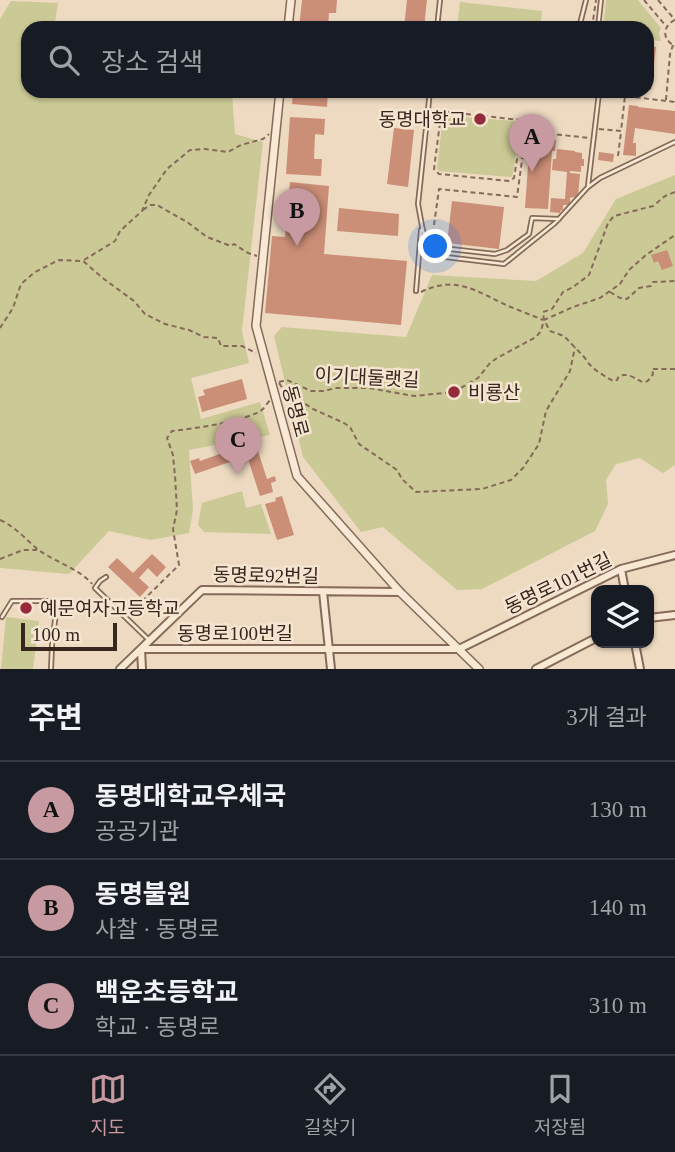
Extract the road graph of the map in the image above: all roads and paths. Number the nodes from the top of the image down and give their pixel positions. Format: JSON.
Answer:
{"nodes":[{"id":1,"x":291,"y":0,"type":"edge"},
{"id":2,"x":440,"y":0,"type":"edge"},
{"id":3,"x":586,"y":0,"type":"edge"},
{"id":4,"x":596,"y":0,"type":"edge"},
{"id":5,"x":601,"y":0,"type":"edge"},
{"id":6,"x":644,"y":0,"type":"edge"},
{"id":7,"x":658,"y":0,"type":"edge"},
{"id":8,"x":675,"y":20,"type":"edge"},
{"id":9,"x":289,"y":21,"type":"edge"},
{"id":10,"x":438,"y":21,"type":"edge"},
{"id":11,"x":581,"y":21,"type":"edge"},
{"id":12,"x":594,"y":21,"type":"edge"},
{"id":13,"x":599,"y":21,"type":"edge"},
{"id":14,"x":667,"y":26,"type":"junction"},
{"id":15,"x":674,"y":46,"type":"edge"},
{"id":16,"x":279,"y":98,"type":"edge"},
{"id":17,"x":429,"y":98,"type":"edge"},
{"id":18,"x":598,"y":98,"type":"edge"},
{"id":19,"x":625,"y":98,"type":"edge"},
{"id":20,"x":641,"y":98,"type":"edge"},
{"id":21,"x":666,"y":101,"type":"junction"},
{"id":22,"x":675,"y":102,"type":"edge"},
{"id":23,"x":440,"y":115,"type":"joint"},
{"id":24,"x":595,"y":128,"type":"junction"},
{"id":25,"x":275,"y":129,"type":"junction"},
{"id":26,"x":621,"y":131,"type":"junction"},
{"id":27,"x":594,"y":138,"type":"junction"},
{"id":28,"x":675,"y":142,"type":"edge"},
{"id":29,"x":618,"y":156,"type":"dead end"},
{"id":30,"x":588,"y":187,"type":"junction"},
{"id":31,"x":675,"y":192,"type":"edge"},
{"id":32,"x":142,"y":211,"type":"junction"},
{"id":33,"x":558,"y":219,"type":"junction"},
{"id":34,"x":434,"y":225,"type":"dead end"},
{"id":35,"x":422,"y":226,"type":"junction"},
{"id":36,"x":675,"y":235,"type":"edge"},
{"id":37,"x":426,"y":244,"type":"junction"},
{"id":38,"x":263,"y":257,"type":"junction"},
{"id":39,"x":83,"y":261,"type":"junction"},
{"id":40,"x":675,"y":281,"type":"edge"},
{"id":41,"x":416,"y":291,"type":"joint"},
{"id":42,"x":609,"y":292,"type":"junction"},
{"id":43,"x":544,"y":320,"type":"junction"},
{"id":44,"x":0,"y":328,"type":"edge"},
{"id":45,"x":575,"y":347,"type":"junction"},
{"id":46,"x":259,"y":357,"type":"dead end"},
{"id":47,"x":675,"y":369,"type":"edge"},
{"id":48,"x":275,"y":393,"type":"junction"},
{"id":49,"x":0,"y":520,"type":"edge"},
{"id":50,"x":38,"y":550,"type":"junction"},
{"id":51,"x":675,"y":555,"type":"edge"},
{"id":52,"x":0,"y":559,"type":"edge"},
{"id":53,"x":621,"y":569,"type":"junction"},
{"id":54,"x":106,"y":578,"type":"dead end"},
{"id":55,"x":624,"y":585,"type":"edge"},
{"id":56,"x":95,"y":588,"type":"junction"},
{"id":57,"x":323,"y":592,"type":"junction"},
{"id":58,"x":400,"y":592,"type":"junction"},
{"id":59,"x":675,"y":615,"type":"edge"},
{"id":60,"x":2,"y":617,"type":"edge"},
{"id":61,"x":126,"y":617,"type":"junction"},
{"id":62,"x":654,"y":617,"type":"edge"},
{"id":63,"x":150,"y":641,"type":"junction"},
{"id":64,"x":591,"y":641,"type":"edge"},
{"id":65,"x":636,"y":648,"type":"edge"},
{"id":66,"x":141,"y":649,"type":"junction"},
{"id":67,"x":328,"y":649,"type":"junction"},
{"id":68,"x":459,"y":649,"type":"junction"},
{"id":69,"x":51,"y":669,"type":"edge"},
{"id":70,"x":120,"y":669,"type":"edge"},
{"id":71,"x":142,"y":669,"type":"edge"},
{"id":72,"x":331,"y":669,"type":"edge"},
{"id":73,"x":479,"y":669,"type":"edge"},
{"id":74,"x":536,"y":669,"type":"edge"},
{"id":75,"x":640,"y":669,"type":"edge"}],
"edges":[{"from":1,"to":9,"type":"street"},
{"from":2,"to":10,"type":"lane"},
{"from":3,"to":11,"type":"lane"},
{"from":4,"to":12,"type":"path"},
{"from":5,"to":13,"type":"lane"},
{"from":6,"to":14,"type":"path"},
{"from":7,"to":8,"type":"path"},
{"from":8,"to":14,"type":"path"},
{"from":14,"to":15,"type":"path"},
{"from":15,"to":21,"type":"path"},
{"from":16,"to":25,"type":"street","name":"동명로"},
{"from":17,"to":35,"type":"lane"},
{"from":18,"to":24,"type":"lane"},
{"from":19,"to":26,"type":"path"},
{"from":20,"to":21,"type":"path"},
{"from":21,"to":22,"type":"path"},
{"from":23,"to":23,"type":"path"},
{"from":24,"to":26,"type":"path"},
{"from":24,"to":27,"type":"lane"},
{"from":25,"to":32,"type":"path"},
{"from":25,"to":38,"type":"street","name":"동명로"},
{"from":26,"to":29,"type":"path"},
{"from":27,"to":30,"type":"lane"},
{"from":27,"to":34,"type":"path"},
{"from":28,"to":30,"type":"lane"},
{"from":30,"to":33,"type":"lane"},
{"from":31,"to":43,"type":"path"},
{"from":32,"to":38,"type":"path"},
{"from":32,"to":39,"type":"path"},
{"from":33,"to":37,"type":"lane"},
{"from":33,"to":37,"type":"lane"},
{"from":35,"to":37,"type":"lane"},
{"from":35,"to":41,"type":"lane"},
{"from":36,"to":42,"type":"path","name":"이기대둘랫길"},
{"from":38,"to":48,"type":"street","name":"동명로"},
{"from":39,"to":44,"type":"path"},
{"from":39,"to":46,"type":"path"},
{"from":40,"to":42,"type":"path"},
{"from":41,"to":43,"type":"path"},
{"from":42,"to":43,"type":"path","name":"이기대둘랫길"},
{"from":43,"to":45,"type":"path"},
{"from":43,"to":45,"type":"path","name":"이기대둘랫길"},
{"from":45,"to":47,"type":"path"},
{"from":48,"to":58,"type":"street","name":"동명로"},
{"from":48,"to":61,"type":"path"},
{"from":49,"to":50,"type":"path"},
{"from":50,"to":52,"type":"path"},
{"from":50,"to":56,"type":"path"},
{"from":51,"to":53,"type":"street","name":"동명로101번길"},
{"from":53,"to":55,"type":"street"},
{"from":53,"to":68,"type":"street","name":"동명로101번길"},
{"from":54,"to":56,"type":"lane"},
{"from":56,"to":61,"type":"lane"},
{"from":57,"to":58,"type":"street","name":"동명로92번길"},
{"from":57,"to":63,"type":"street","name":"동명로92번길"},
{"from":57,"to":67,"type":"street"},
{"from":58,"to":68,"type":"street","name":"동명로"},
{"from":59,"to":62,"type":"street"},
{"from":60,"to":69,"type":"lane"},
{"from":61,"to":63,"type":"lane"},
{"from":63,"to":66,"type":"street","name":"동명로92번길"},
{"from":64,"to":74,"type":"street"},
{"from":65,"to":75,"type":"street"},
{"from":66,"to":67,"type":"street","name":"동명로100번길"},
{"from":66,"to":70,"type":"street","name":"동명로92번길"},
{"from":66,"to":71,"type":"street"},
{"from":67,"to":68,"type":"street","name":"동명로100번길"},
{"from":67,"to":72,"type":"street"},
{"from":68,"to":73,"type":"street","name":"동명로"}]}
